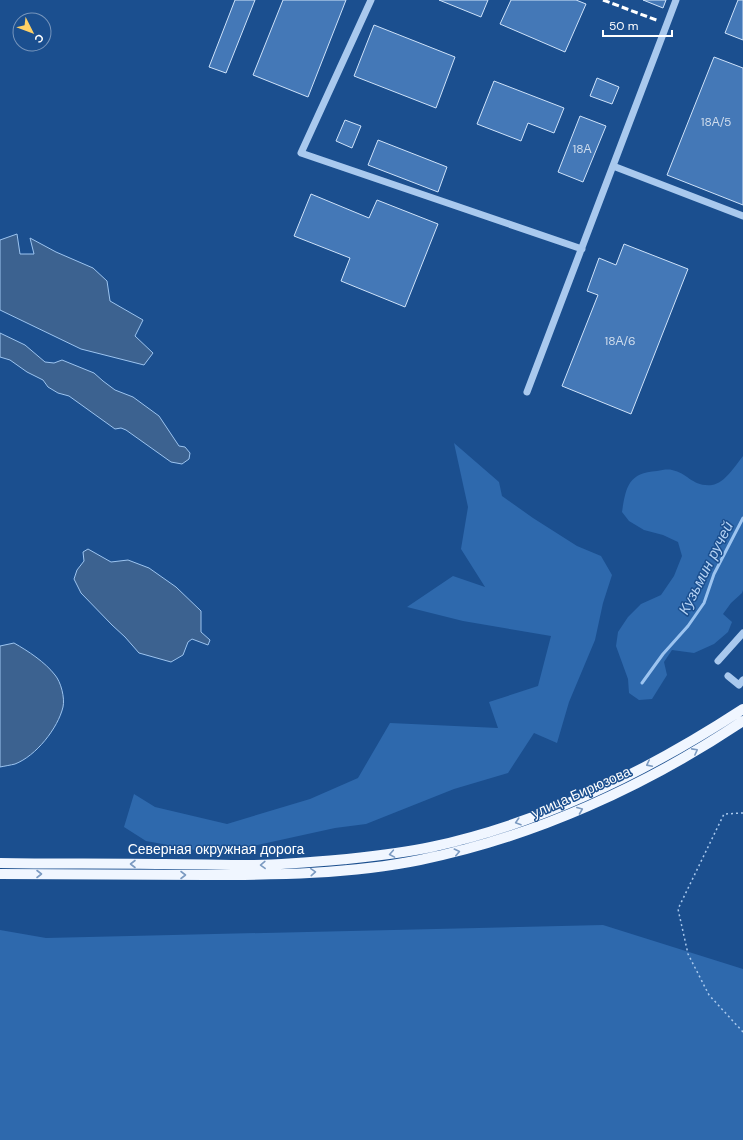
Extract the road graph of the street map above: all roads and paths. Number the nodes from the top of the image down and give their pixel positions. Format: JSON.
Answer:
{"nodes":[{"id":1,"x":371,"y":0,"type":"edge"},
{"id":2,"x":676,"y":0,"type":"edge"},
{"id":3,"x":613,"y":166,"type":"junction"},
{"id":4,"x":743,"y":216,"type":"edge"},
{"id":5,"x":582,"y":249,"type":"junction"},
{"id":6,"x":527,"y":392,"type":"dead end"},
{"id":7,"x":743,"y":633,"type":"edge"},
{"id":8,"x":718,"y":661,"type":"dead end"},
{"id":9,"x":728,"y":676,"type":"dead end"},
{"id":10,"x":743,"y":680,"type":"edge"},
{"id":11,"x":743,"y":709,"type":"edge"},
{"id":12,"x":743,"y":721,"type":"edge"},
{"id":13,"x":743,"y":813,"type":"edge"},
{"id":14,"x":431,"y":847,"type":"joint"},
{"id":15,"x":419,"y":860,"type":"joint"},
{"id":16,"x":0,"y":863,"type":"edge"},
{"id":17,"x":0,"y":874,"type":"edge"},
{"id":18,"x":743,"y":1032,"type":"edge"}],
"edges":[{"from":1,"to":5,"type":"street"},
{"from":2,"to":3,"type":"street"},
{"from":3,"to":4,"type":"street"},
{"from":3,"to":5,"type":"street"},
{"from":5,"to":6,"type":"street"},
{"from":7,"to":8,"type":"street"},
{"from":9,"to":10,"type":"street"},
{"from":11,"to":14,"type":"main road","name":"улица Бирюзова","one_way":true},
{"from":15,"to":12,"type":"main road","name":"улица Бирюзова","one_way":true},
{"from":13,"to":18,"type":"path"},
{"from":14,"to":16,"type":"main road","name":"Северная окружная дорога","one_way":true},
{"from":17,"to":15,"type":"main road","name":"Северная окружная дорога","one_way":true}]}
